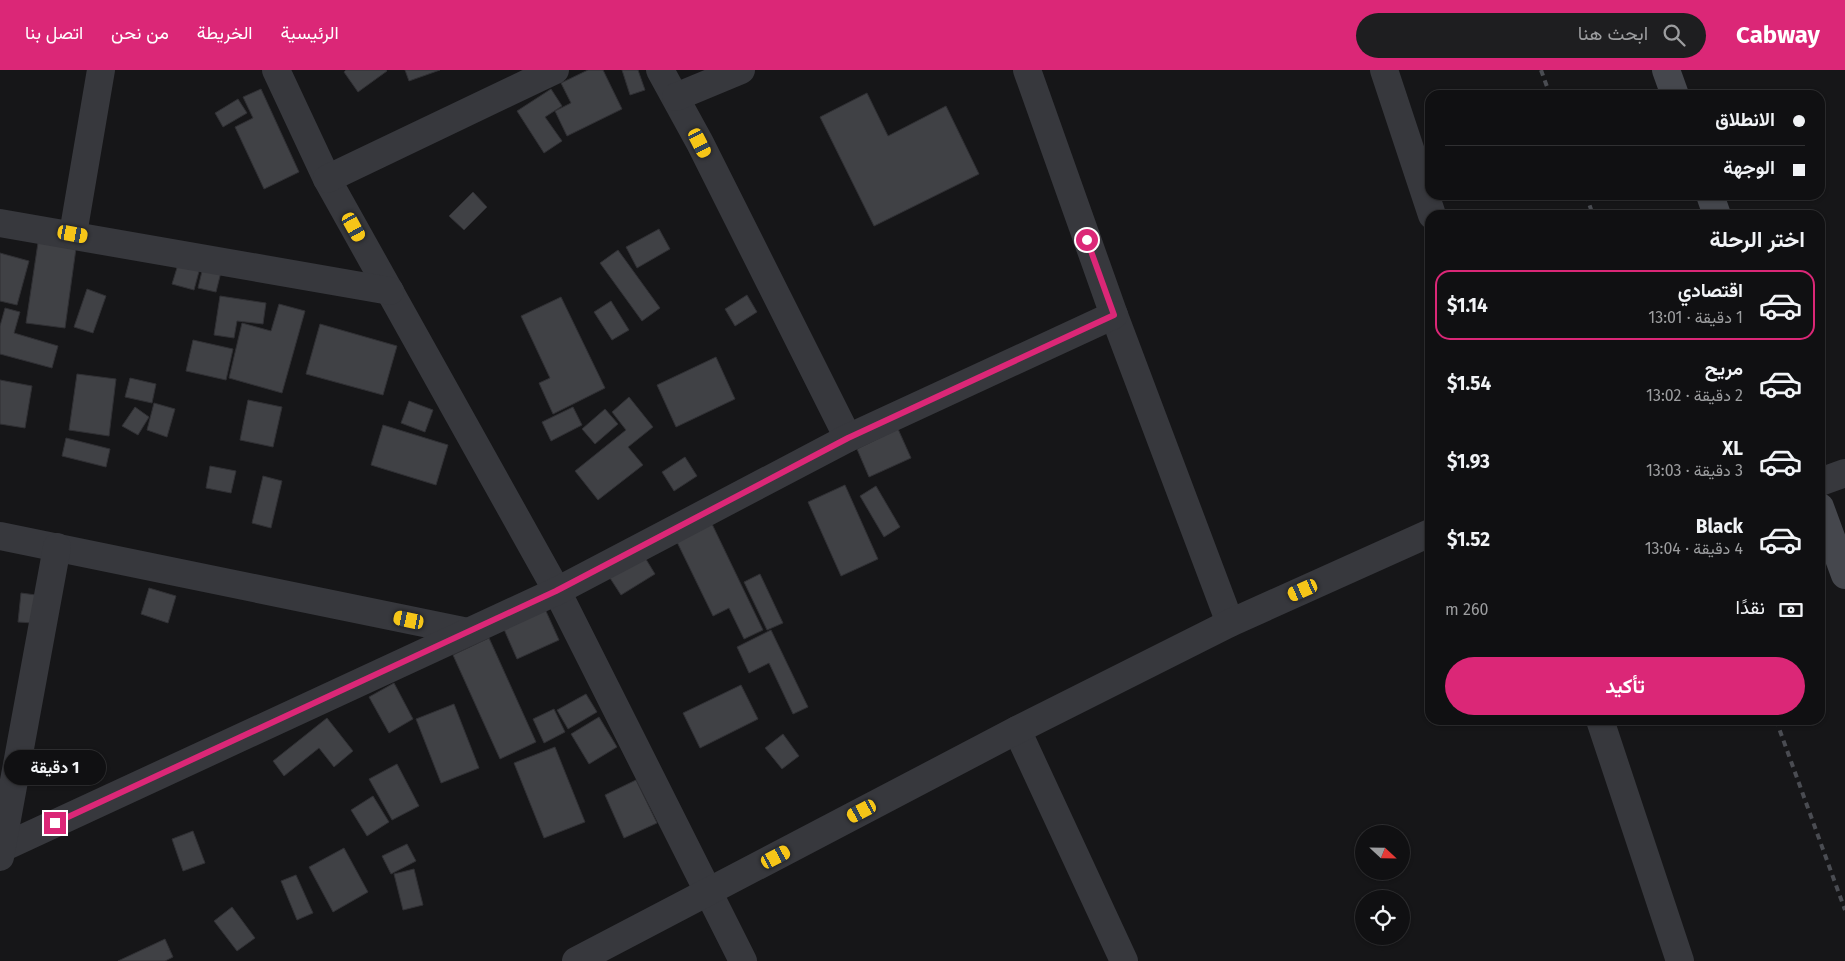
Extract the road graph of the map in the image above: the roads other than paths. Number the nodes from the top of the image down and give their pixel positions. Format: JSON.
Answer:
{"nodes":[{"id":1,"x":101,"y":70,"type":"edge"},
{"id":2,"x":276,"y":70,"type":"edge"},
{"id":3,"x":555,"y":70,"type":"edge"},
{"id":4,"x":660,"y":70,"type":"edge"},
{"id":5,"x":740,"y":70,"type":"edge"},
{"id":6,"x":1027,"y":70,"type":"edge"},
{"id":7,"x":1384,"y":70,"type":"edge"},
{"id":8,"x":1666,"y":70,"type":"edge"},
{"id":9,"x":1673,"y":90,"type":"edge"},
{"id":10,"x":676,"y":97,"type":"junction"},
{"id":11,"x":327,"y":179,"type":"junction"},
{"id":12,"x":1425,"y":194,"type":"edge"},
{"id":13,"x":0,"y":223,"type":"edge"},
{"id":14,"x":73,"y":234,"type":"junction"},
{"id":15,"x":390,"y":290,"type":"junction"},
{"id":16,"x":1114,"y":315,"type":"junction"},
{"id":17,"x":848,"y":438,"type":"junction"},
{"id":18,"x":1845,"y":473,"type":"edge"},
{"id":19,"x":1825,"y":480,"type":"edge"},
{"id":20,"x":1825,"y":521,"type":"edge"},
{"id":21,"x":1425,"y":535,"type":"edge"},
{"id":22,"x":0,"y":536,"type":"edge"},
{"id":23,"x":57,"y":547,"type":"junction"},
{"id":24,"x":1845,"y":575,"type":"edge"},
{"id":25,"x":556,"y":591,"type":"junction"},
{"id":26,"x":1230,"y":623,"type":"junction"},
{"id":27,"x":468,"y":632,"type":"junction"},
{"id":28,"x":1602,"y":725,"type":"edge"},
{"id":29,"x":1017,"y":730,"type":"junction"},
{"id":30,"x":1,"y":853,"type":"edge"},
{"id":31,"x":707,"y":893,"type":"junction"},
{"id":32,"x":576,"y":961,"type":"edge"},
{"id":33,"x":743,"y":961,"type":"edge"},
{"id":34,"x":1124,"y":961,"type":"edge"},
{"id":35,"x":1680,"y":961,"type":"edge"}],
"edges":[{"from":1,"to":14,"type":"street"},
{"from":2,"to":11,"type":"street"},
{"from":3,"to":11,"type":"street"},
{"from":4,"to":10,"type":"street"},
{"from":5,"to":10,"type":"street"},
{"from":6,"to":16,"type":"street"},
{"from":7,"to":12,"type":"street"},
{"from":8,"to":9,"type":"main road"},
{"from":10,"to":17,"type":"street"},
{"from":11,"to":15,"type":"street"},
{"from":13,"to":14,"type":"street"},
{"from":14,"to":15,"type":"street"},
{"from":15,"to":25,"type":"street"},
{"from":16,"to":17,"type":"street"},
{"from":16,"to":26,"type":"street"},
{"from":17,"to":25,"type":"street"},
{"from":18,"to":19,"type":"street"},
{"from":20,"to":24,"type":"main road"},
{"from":21,"to":26,"type":"street"},
{"from":22,"to":23,"type":"street"},
{"from":23,"to":27,"type":"street"},
{"from":23,"to":30,"type":"street"},
{"from":25,"to":27,"type":"street"},
{"from":25,"to":31,"type":"street"},
{"from":26,"to":29,"type":"street"},
{"from":27,"to":30,"type":"street"},
{"from":28,"to":35,"type":"street"},
{"from":29,"to":31,"type":"street"},
{"from":29,"to":34,"type":"street"},
{"from":31,"to":32,"type":"street"},
{"from":31,"to":33,"type":"street"}]}
